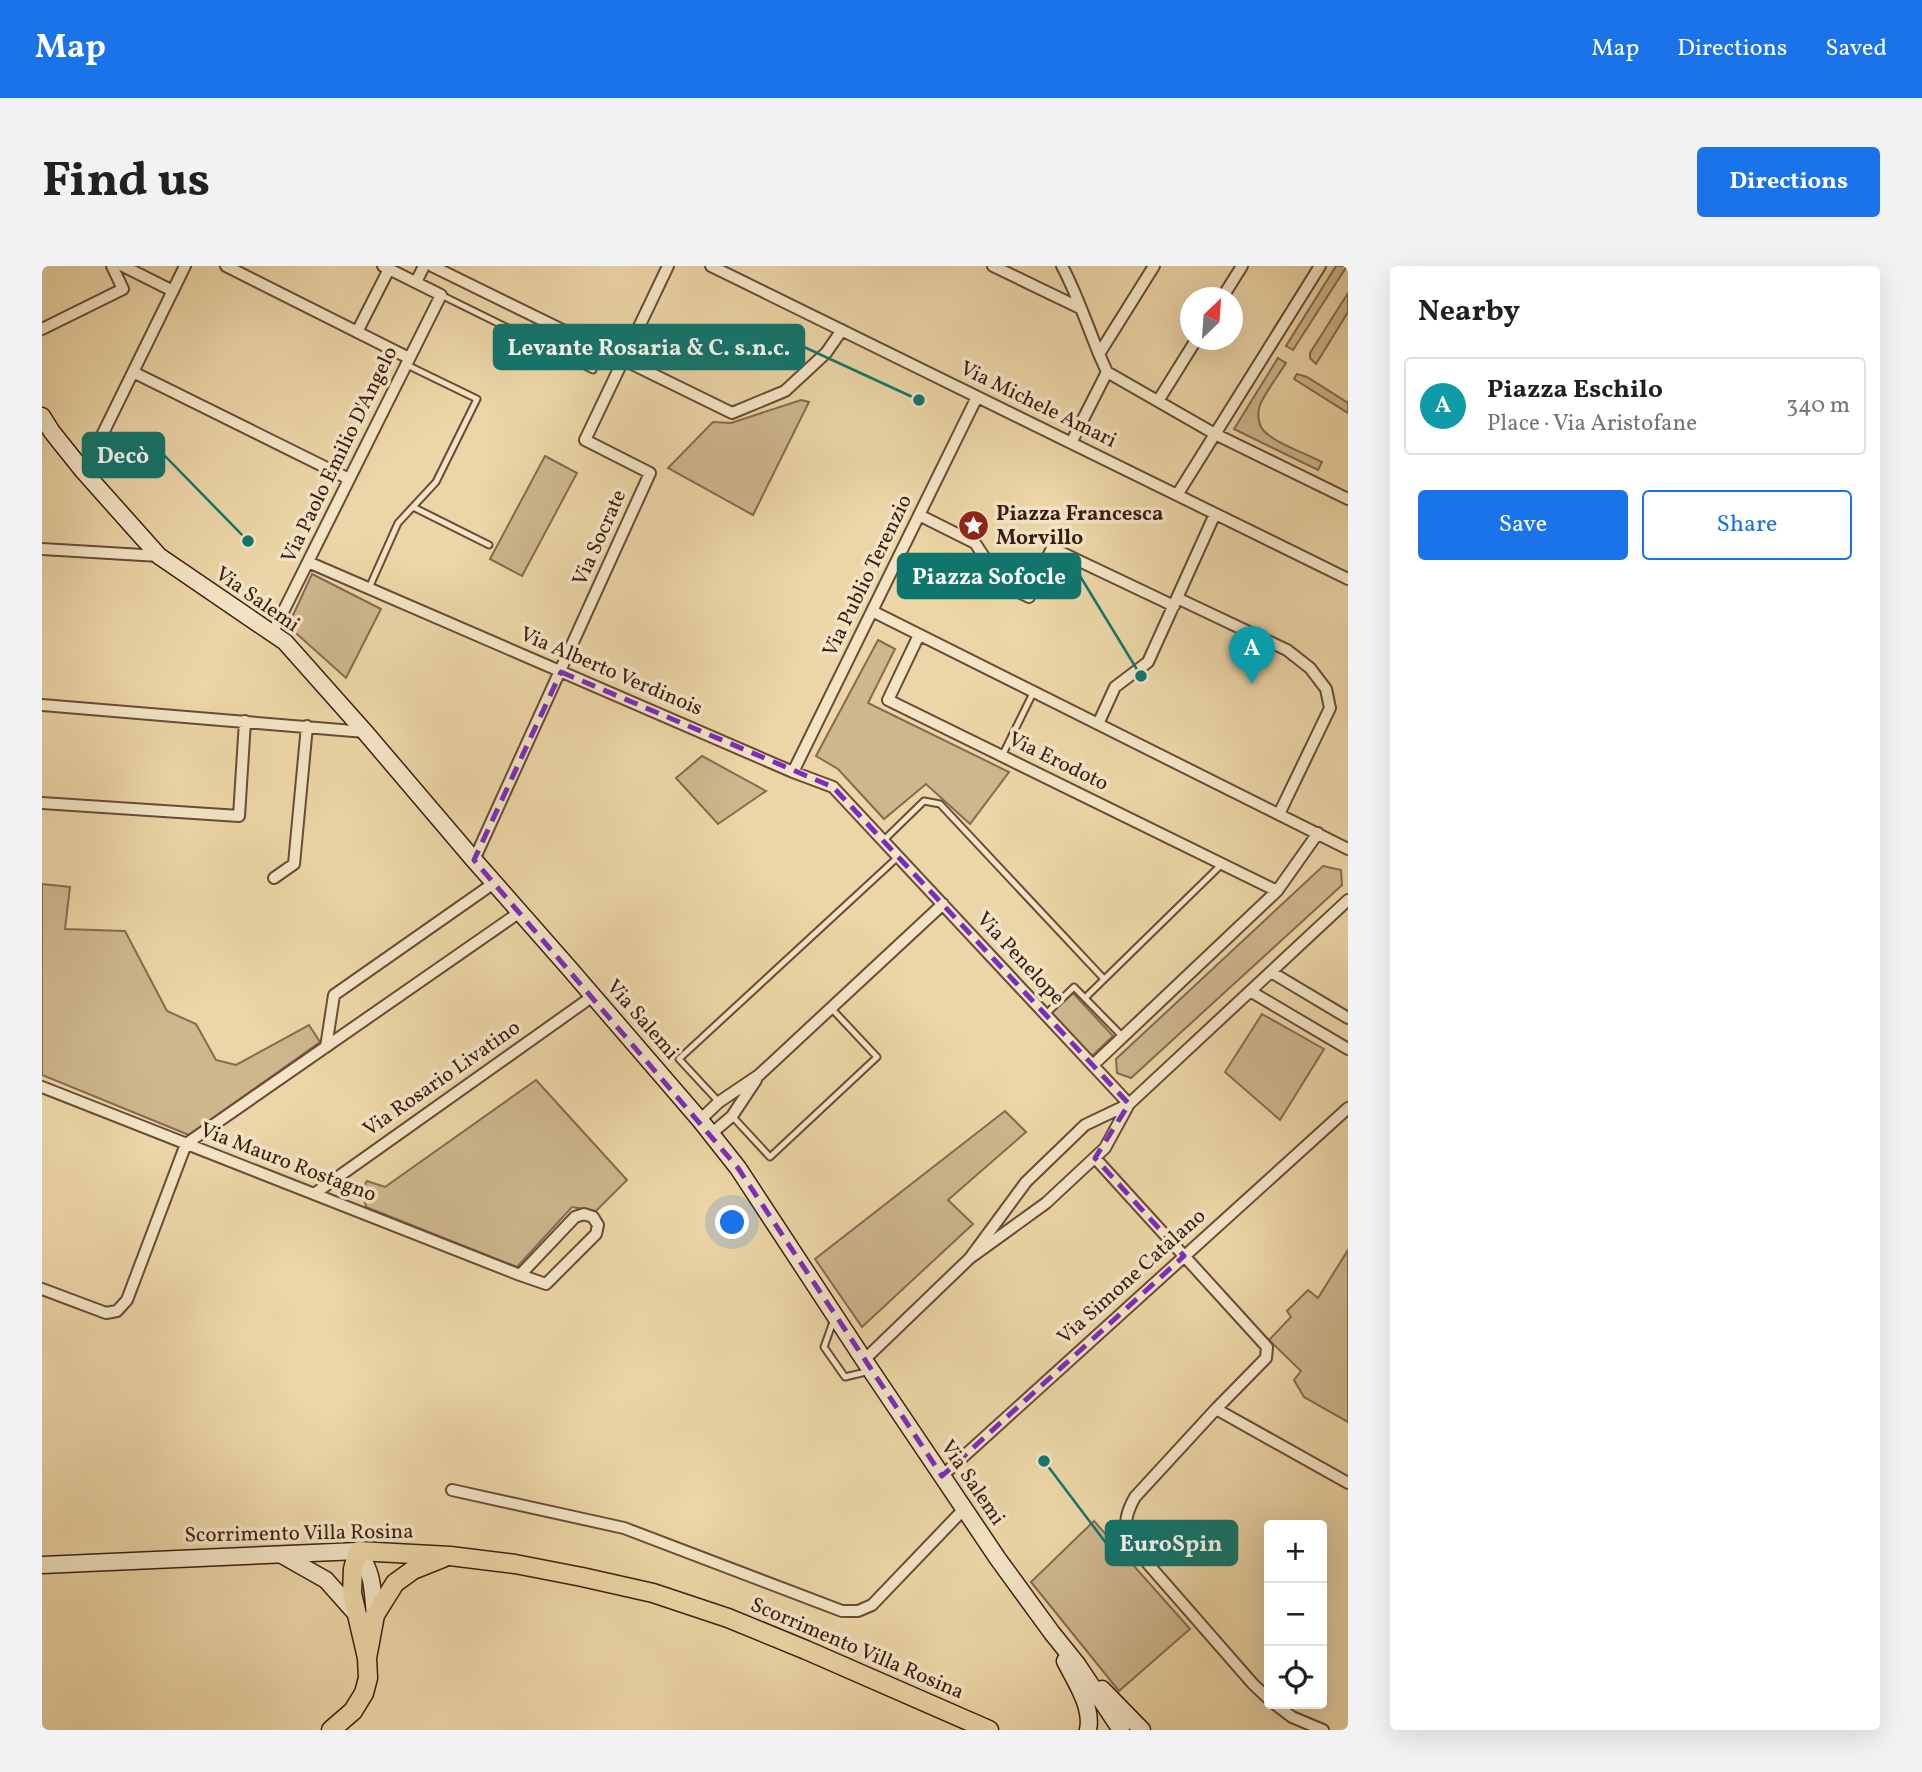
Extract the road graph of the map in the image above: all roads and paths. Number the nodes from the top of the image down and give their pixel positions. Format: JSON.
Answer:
{"nodes":[{"id":1,"x":112,"y":266,"type":"edge"},
{"id":2,"x":122,"y":266,"type":"edge"},
{"id":3,"x":185,"y":266,"type":"edge"},
{"id":4,"x":226,"y":266,"type":"edge"},
{"id":5,"x":424,"y":266,"type":"edge"},
{"id":6,"x":432,"y":266,"type":"edge"},
{"id":7,"x":668,"y":266,"type":"edge"},
{"id":8,"x":711,"y":266,"type":"edge"},
{"id":9,"x":993,"y":266,"type":"edge"},
{"id":10,"x":1062,"y":266,"type":"edge"},
{"id":11,"x":1154,"y":266,"type":"edge"},
{"id":12,"x":1242,"y":266,"type":"edge"},
{"id":13,"x":1320,"y":266,"type":"edge"},
{"id":14,"x":386,"y":267,"type":"edge"},
{"id":15,"x":416,"y":282,"type":"junction"},
{"id":16,"x":1229,"y":287,"type":"edge"},
{"id":17,"x":173,"y":291,"type":"junction"},
{"id":18,"x":441,"y":295,"type":"junction"},
{"id":19,"x":1080,"y":308,"type":"junction"},
{"id":20,"x":42,"y":329,"type":"edge"},
{"id":21,"x":842,"y":330,"type":"junction"},
{"id":22,"x":357,"y":332,"type":"junction"},
{"id":23,"x":1190,"y":350,"type":"edge"},
{"id":24,"x":1099,"y":354,"type":"junction"},
{"id":25,"x":623,"y":360,"type":"junction"},
{"id":26,"x":407,"y":361,"type":"junction"},
{"id":27,"x":593,"y":370,"type":"dead end"},
{"id":28,"x":133,"y":372,"type":"junction"},
{"id":29,"x":1107,"y":372,"type":"junction"},
{"id":30,"x":977,"y":397,"type":"junction"},
{"id":31,"x":1158,"y":401,"type":"junction"},
{"id":32,"x":42,"y":416,"type":"edge"},
{"id":33,"x":1215,"y":434,"type":"junction"},
{"id":34,"x":1071,"y":443,"type":"junction"},
{"id":35,"x":84,"y":472,"type":"junction"},
{"id":36,"x":349,"y":479,"type":"junction"},
{"id":37,"x":1177,"y":495,"type":"junction"},
{"id":38,"x":1348,"y":499,"type":"edge"},
{"id":39,"x":413,"y":507,"type":"junction"},
{"id":40,"x":1215,"y":514,"type":"junction"},
{"id":41,"x":919,"y":516,"type":"junction"},
{"id":42,"x":489,"y":545,"type":"dead end"},
{"id":43,"x":42,"y":549,"type":"edge"},
{"id":44,"x":159,"y":556,"type":"junction"},
{"id":45,"x":308,"y":562,"type":"junction"},
{"id":46,"x":1348,"y":579,"type":"edge"},
{"id":47,"x":369,"y":588,"type":"junction"},
{"id":48,"x":1175,"y":602,"type":"junction"},
{"id":49,"x":872,"y":611,"type":"junction"},
{"id":50,"x":273,"y":632,"type":"junction"},
{"id":51,"x":919,"y":635,"type":"junction"},
{"id":52,"x":561,"y":671,"type":"junction"},
{"id":53,"x":1033,"y":692,"type":"junction"},
{"id":54,"x":42,"y":705,"type":"edge"},
{"id":55,"x":244,"y":721,"type":"junction"},
{"id":56,"x":1098,"y":724,"type":"junction"},
{"id":57,"x":307,"y":726,"type":"junction"},
{"id":58,"x":365,"y":732,"type":"junction"},
{"id":59,"x":1002,"y":756,"type":"junction"},
{"id":60,"x":793,"y":772,"type":"junction"},
{"id":61,"x":42,"y":803,"type":"edge"},
{"id":62,"x":1279,"y":814,"type":"junction"},
{"id":63,"x":1318,"y":833,"type":"junction"},
{"id":64,"x":884,"y":840,"type":"junction"},
{"id":65,"x":1348,"y":849,"type":"edge"},
{"id":66,"x":899,"y":856,"type":"junction"},
{"id":67,"x":474,"y":860,"type":"junction"},
{"id":68,"x":1222,"y":864,"type":"junction"},
{"id":69,"x":274,"y":878,"type":"dead end"},
{"id":70,"x":494,"y":883,"type":"junction"},
{"id":71,"x":1277,"y":891,"type":"junction"},
{"id":72,"x":1348,"y":900,"type":"edge"},
{"id":73,"x":943,"y":904,"type":"junction"},
{"id":74,"x":520,"y":912,"type":"junction"},
{"id":75,"x":1271,"y":972,"type":"junction"},
{"id":76,"x":1104,"y":979,"type":"junction"},
{"id":77,"x":1250,"y":991,"type":"junction"},
{"id":78,"x":593,"y":996,"type":"junction"},
{"id":79,"x":1085,"y":998,"type":"junction"},
{"id":80,"x":831,"y":1008,"type":"junction"},
{"id":81,"x":1045,"y":1014,"type":"junction"},
{"id":82,"x":1348,"y":1018,"type":"edge"},
{"id":83,"x":1123,"y":1037,"type":"junction"},
{"id":84,"x":326,"y":1047,"type":"junction"},
{"id":85,"x":1348,"y":1049,"type":"edge"},
{"id":86,"x":1093,"y":1065,"type":"junction"},
{"id":87,"x":759,"y":1074,"type":"junction"},
{"id":88,"x":42,"y":1087,"type":"edge"},
{"id":89,"x":719,"y":1102,"type":"junction"},
{"id":90,"x":1129,"y":1104,"type":"junction"},
{"id":91,"x":1348,"y":1108,"type":"edge"},
{"id":92,"x":732,"y":1116,"type":"junction"},
{"id":93,"x":700,"y":1120,"type":"junction"},
{"id":94,"x":711,"y":1135,"type":"junction"},
{"id":95,"x":186,"y":1144,"type":"junction"},
{"id":96,"x":1095,"y":1158,"type":"junction"},
{"id":97,"x":314,"y":1194,"type":"junction"},
{"id":98,"x":1184,"y":1256,"type":"junction"},
{"id":99,"x":970,"y":1258,"type":"junction"},
{"id":100,"x":520,"y":1275,"type":"junction"},
{"id":101,"x":42,"y":1289,"type":"edge"},
{"id":102,"x":835,"y":1316,"type":"junction"},
{"id":103,"x":868,"y":1365,"type":"junction"},
{"id":104,"x":1216,"y":1409,"type":"junction"},
{"id":105,"x":942,"y":1476,"type":"junction"},
{"id":106,"x":1348,"y":1483,"type":"edge"},
{"id":107,"x":452,"y":1490,"type":"dead end"},
{"id":108,"x":964,"y":1509,"type":"junction"},
{"id":109,"x":358,"y":1551,"type":"junction"},
{"id":110,"x":280,"y":1554,"type":"junction"},
{"id":111,"x":450,"y":1556,"type":"junction"},
{"id":112,"x":42,"y":1565,"type":"edge"},
{"id":113,"x":366,"y":1615,"type":"junction"},
{"id":114,"x":1052,"y":1633,"type":"junction"},
{"id":115,"x":1077,"y":1664,"type":"junction"},
{"id":116,"x":1264,"y":1694,"type":"edge"},
{"id":117,"x":1282,"y":1709,"type":"edge"},
{"id":118,"x":1116,"y":1727,"type":"edge"},
{"id":119,"x":331,"y":1730,"type":"edge"},
{"id":120,"x":989,"y":1730,"type":"edge"},
{"id":121,"x":1088,"y":1730,"type":"edge"},
{"id":122,"x":1142,"y":1730,"type":"edge"},
{"id":123,"x":1323,"y":1730,"type":"edge"}],
"edges":[{"from":1,"to":20,"type":"street"},
{"from":2,"to":17,"type":"street"},
{"from":3,"to":17,"type":"street"},
{"from":4,"to":22,"type":"street"},
{"from":5,"to":15,"type":"street"},
{"from":6,"to":25,"type":"street"},
{"from":7,"to":25,"type":"street","name":"Via Socrate"},
{"from":8,"to":21,"type":"street","name":"Via Michele Amari"},
{"from":9,"to":19,"type":"street"},
{"from":10,"to":19,"type":"street"},
{"from":11,"to":24,"type":"street"},
{"from":12,"to":16,"type":"street"},
{"from":13,"to":33,"type":"street"},
{"from":14,"to":15,"type":"street"},
{"from":14,"to":22,"type":"street"},
{"from":15,"to":18,"type":"street"},
{"from":17,"to":28,"type":"street"},
{"from":18,"to":26,"type":"street","name":"Via Paolo Emilio D'Angelo"},
{"from":18,"to":27,"type":"lane"},
{"from":19,"to":24,"type":"street"},
{"from":21,"to":25,"type":"street"},
{"from":21,"to":30,"type":"street","name":"Via Michele Amari"},
{"from":22,"to":26,"type":"street"},
{"from":23,"to":31,"type":"street"},
{"from":24,"to":29,"type":"street"},
{"from":25,"to":52,"type":"street","name":"Via Socrate"},
{"from":26,"to":36,"type":"street","name":"Via Paolo Emilio D'Angelo"},
{"from":26,"to":39,"type":"lane"},
{"from":28,"to":35,"type":"street"},
{"from":28,"to":36,"type":"street"},
{"from":29,"to":31,"type":"street"},
{"from":29,"to":34,"type":"street"},
{"from":30,"to":34,"type":"street","name":"Via Michele Amari"},
{"from":30,"to":41,"type":"street","name":"Via Publio Terenzio"},
{"from":31,"to":33,"type":"street"},
{"from":32,"to":35,"type":"street","name":"Via Salemi"},
{"from":33,"to":37,"type":"street"},
{"from":33,"to":38,"type":"street"},
{"from":34,"to":37,"type":"street","name":"Via Michele Amari"},
{"from":35,"to":44,"type":"street","name":"Via Salemi"},
{"from":36,"to":45,"type":"street","name":"Via Paolo Emilio D'Angelo"},
{"from":37,"to":40,"type":"street","name":"Via Michele Amari"},
{"from":39,"to":42,"type":"lane"},
{"from":39,"to":47,"type":"lane"},
{"from":40,"to":46,"type":"street","name":"Via Michele Amari"},
{"from":40,"to":48,"type":"street"},
{"from":41,"to":48,"type":"street"},
{"from":41,"to":49,"type":"street","name":"Via Publio Terenzio"},
{"from":43,"to":44,"type":"street"},
{"from":44,"to":50,"type":"street","name":"Via Salemi"},
{"from":45,"to":47,"type":"street","name":"Via Alberto Verdinois"},
{"from":45,"to":50,"type":"street","name":"Via Paolo Emilio D'Angelo"},
{"from":47,"to":52,"type":"street","name":"Via Alberto Verdinois"},
{"from":48,"to":56,"type":"street"},
{"from":48,"to":62,"type":"street"},
{"from":49,"to":51,"type":"street"},
{"from":49,"to":60,"type":"street","name":"Via Publio Terenzio"},
{"from":50,"to":58,"type":"street","name":"Via Salemi"},
{"from":51,"to":53,"type":"street"},
{"from":51,"to":59,"type":"street","name":"Via Erodoto"},
{"from":52,"to":60,"type":"street","name":"Via Alberto Verdinois"},
{"from":52,"to":67,"type":"street","name":"Via Socrate"},
{"from":53,"to":56,"type":"street"},
{"from":53,"to":59,"type":"lane"},
{"from":54,"to":55,"type":"street"},
{"from":55,"to":57,"type":"street"},
{"from":55,"to":61,"type":"street"},
{"from":56,"to":62,"type":"street"},
{"from":57,"to":58,"type":"street"},
{"from":57,"to":69,"type":"street"},
{"from":58,"to":67,"type":"street","name":"Via Salemi"},
{"from":59,"to":68,"type":"street","name":"Via Erodoto"},
{"from":60,"to":64,"type":"street","name":"Via Alberto Verdinois"},
{"from":62,"to":63,"type":"street"},
{"from":63,"to":65,"type":"street"},
{"from":63,"to":71,"type":"street"},
{"from":64,"to":66,"type":"street","name":"Via Penelope"},
{"from":64,"to":76,"type":"lane"},
{"from":66,"to":73,"type":"street","name":"Via Penelope"},
{"from":66,"to":89,"type":"lane"},
{"from":67,"to":70,"type":"street","name":"Via Salemi"},
{"from":68,"to":71,"type":"street","name":"Via Erodoto"},
{"from":68,"to":76,"type":"lane"},
{"from":70,"to":74,"type":"street","name":"Via Salemi"},
{"from":70,"to":84,"type":"street"},
{"from":71,"to":83,"type":"street"},
{"from":72,"to":75,"type":"street"},
{"from":73,"to":80,"type":"street"},
{"from":73,"to":81,"type":"street","name":"Via Penelope"},
{"from":74,"to":78,"type":"street","name":"Via Salemi"},
{"from":74,"to":84,"type":"street"},
{"from":75,"to":77,"type":"street"},
{"from":75,"to":82,"type":"street"},
{"from":76,"to":79,"type":"lane"},
{"from":77,"to":85,"type":"street"},
{"from":77,"to":90,"type":"street"},
{"from":78,"to":93,"type":"street","name":"Via Salemi"},
{"from":78,"to":97,"type":"street","name":"Via Rosario Livatino"},
{"from":79,"to":81,"type":"lane"},
{"from":79,"to":83,"type":"lane"},
{"from":80,"to":87,"type":"street"},
{"from":80,"to":92,"type":"lane"},
{"from":81,"to":86,"type":"street","name":"Via Penelope"},
{"from":83,"to":86,"type":"street"},
{"from":84,"to":95,"type":"street"},
{"from":86,"to":90,"type":"street","name":"Via Penelope"},
{"from":87,"to":89,"type":"street"},
{"from":87,"to":92,"type":"street"},
{"from":88,"to":95,"type":"street","name":"Via Mauro Rostagno"},
{"from":89,"to":93,"type":"street"},
{"from":90,"to":96,"type":"street"},
{"from":90,"to":99,"type":"street"},
{"from":91,"to":98,"type":"street","name":"Via Simone Catalano"},
{"from":92,"to":94,"type":"street"},
{"from":93,"to":94,"type":"street","name":"Via Salemi"},
{"from":94,"to":102,"type":"street","name":"Via Salemi"},
{"from":95,"to":97,"type":"street","name":"Via Mauro Rostagno"},
{"from":95,"to":101,"type":"street"},
{"from":96,"to":98,"type":"street"},
{"from":96,"to":99,"type":"street"},
{"from":97,"to":100,"type":"street","name":"Via Mauro Rostagno"},
{"from":98,"to":104,"type":"street"},
{"from":98,"to":105,"type":"street","name":"Via Simone Catalano"},
{"from":99,"to":103,"type":"street"},
{"from":100,"to":100,"type":"street","name":"Via Mauro Rostagno"},
{"from":102,"to":103,"type":"street","name":"Via Salemi"},
{"from":102,"to":103,"type":"lane"},
{"from":103,"to":105,"type":"street","name":"Via Salemi"},
{"from":104,"to":106,"type":"street"},
{"from":104,"to":116,"type":"street"},
{"from":105,"to":108,"type":"street","name":"Via Salemi"},
{"from":107,"to":108,"type":"street"},
{"from":108,"to":114,"type":"street","name":"Via Salemi"},
{"from":109,"to":110,"type":"street","name":"Scorrimento Villa Rosina"},
{"from":109,"to":111,"type":"main road","name":"Scorrimento Villa Rosina"},
{"from":109,"to":113,"type":"main road"},
{"from":110,"to":112,"type":"street","name":"Scorrimento Villa Rosina"},
{"from":110,"to":113,"type":"street"},
{"from":111,"to":113,"type":"main road"},
{"from":111,"to":120,"type":"main road","name":"Scorrimento Villa Rosina"},
{"from":113,"to":119,"type":"main road"},
{"from":114,"to":115,"type":"street","name":"Via Salemi"},
{"from":114,"to":121,"type":"street"},
{"from":115,"to":118,"type":"street","name":"Via Salemi"},
{"from":115,"to":122,"type":"street"},
{"from":117,"to":123,"type":"street"}]}
